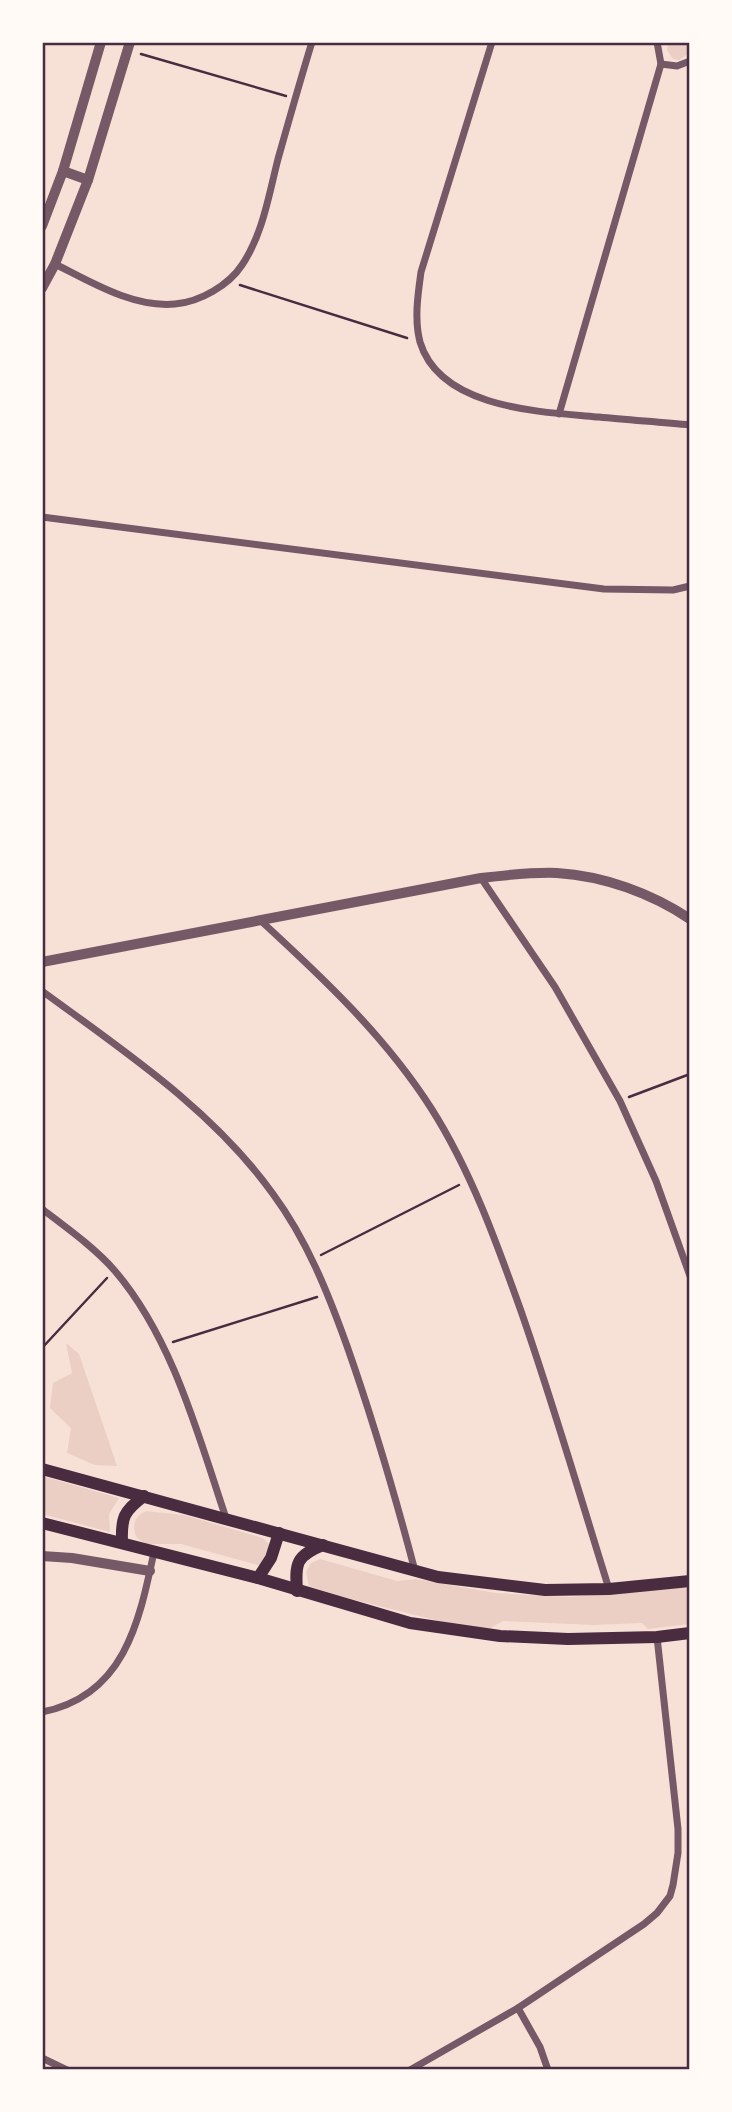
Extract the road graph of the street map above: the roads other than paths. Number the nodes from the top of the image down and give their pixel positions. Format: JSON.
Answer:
{"nodes":[{"id":1,"x":101,"y":42,"type":"edge"},
{"id":2,"x":312,"y":42,"type":"edge"},
{"id":3,"x":492,"y":42,"type":"edge"},
{"id":4,"x":657,"y":42,"type":"edge"},
{"id":5,"x":129,"y":46,"type":"edge"},
{"id":6,"x":690,"y":61,"type":"edge"},
{"id":7,"x":661,"y":64,"type":"junction"},
{"id":8,"x":63,"y":171,"type":"junction"},
{"id":9,"x":88,"y":180,"type":"junction"},
{"id":10,"x":42,"y":226,"type":"edge"},
{"id":11,"x":55,"y":264,"type":"junction"},
{"id":12,"x":42,"y":288,"type":"edge"},
{"id":13,"x":559,"y":414,"type":"junction"},
{"id":14,"x":690,"y":425,"type":"edge"},
{"id":15,"x":42,"y":517,"type":"edge"},
{"id":16,"x":690,"y":586,"type":"edge"},
{"id":17,"x":481,"y":878,"type":"junction"},
{"id":18,"x":260,"y":919,"type":"junction"},
{"id":19,"x":690,"y":919,"type":"edge"},
{"id":20,"x":42,"y":962,"type":"edge"},
{"id":21,"x":42,"y":991,"type":"edge"},
{"id":22,"x":42,"y":1209,"type":"edge"},
{"id":23,"x":690,"y":1276,"type":"edge"},
{"id":24,"x":42,"y":1469,"type":"edge"},
{"id":25,"x":144,"y":1496,"type":"junction"},
{"id":26,"x":226,"y":1518,"type":"junction"},
{"id":27,"x":42,"y":1523,"type":"edge"},
{"id":28,"x":279,"y":1533,"type":"junction"},
{"id":29,"x":122,"y":1542,"type":"junction"},
{"id":30,"x":323,"y":1545,"type":"junction"},
{"id":31,"x":154,"y":1552,"type":"junction"},
{"id":32,"x":42,"y":1556,"type":"edge"},
{"id":33,"x":150,"y":1571,"type":"junction"},
{"id":34,"x":415,"y":1571,"type":"junction"},
{"id":35,"x":258,"y":1578,"type":"junction"},
{"id":36,"x":690,"y":1581,"type":"edge"},
{"id":37,"x":609,"y":1589,"type":"junction"},
{"id":38,"x":297,"y":1591,"type":"junction"},
{"id":39,"x":690,"y":1633,"type":"edge"},
{"id":40,"x":657,"y":1637,"type":"junction"},
{"id":41,"x":42,"y":1712,"type":"edge"},
{"id":42,"x":518,"y":2008,"type":"junction"},
{"id":43,"x":42,"y":2058,"type":"edge"},
{"id":44,"x":67,"y":2070,"type":"edge"},
{"id":45,"x":410,"y":2070,"type":"edge"},
{"id":46,"x":548,"y":2070,"type":"edge"}],
"edges":[{"from":1,"to":8,"type":"street"},
{"from":2,"to":11,"type":"street"},
{"from":3,"to":13,"type":"street"},
{"from":4,"to":7,"type":"street"},
{"from":5,"to":9,"type":"street"},
{"from":6,"to":7,"type":"street"},
{"from":7,"to":13,"type":"street"},
{"from":8,"to":9,"type":"street"},
{"from":8,"to":10,"type":"street"},
{"from":9,"to":11,"type":"street"},
{"from":11,"to":12,"type":"street"},
{"from":13,"to":14,"type":"street"},
{"from":15,"to":16,"type":"street"},
{"from":17,"to":18,"type":"street"},
{"from":17,"to":19,"type":"street"},
{"from":17,"to":23,"type":"street"},
{"from":18,"to":20,"type":"street"},
{"from":18,"to":37,"type":"street"},
{"from":21,"to":34,"type":"street"},
{"from":22,"to":26,"type":"street"},
{"from":24,"to":25,"type":"main road"},
{"from":25,"to":26,"type":"main road"},
{"from":25,"to":29,"type":"main road"},
{"from":26,"to":28,"type":"main road"},
{"from":27,"to":29,"type":"main road"},
{"from":28,"to":30,"type":"main road"},
{"from":28,"to":35,"type":"main road"},
{"from":29,"to":31,"type":"main road"},
{"from":30,"to":34,"type":"main road"},
{"from":30,"to":38,"type":"main road"},
{"from":31,"to":33,"type":"street"},
{"from":31,"to":35,"type":"main road"},
{"from":32,"to":33,"type":"street"},
{"from":33,"to":41,"type":"street"},
{"from":34,"to":37,"type":"main road"},
{"from":35,"to":38,"type":"main road"},
{"from":36,"to":37,"type":"main road"},
{"from":38,"to":40,"type":"main road"},
{"from":39,"to":40,"type":"main road"},
{"from":40,"to":42,"type":"street"},
{"from":42,"to":45,"type":"street"},
{"from":42,"to":46,"type":"street"},
{"from":43,"to":44,"type":"street"}]}
